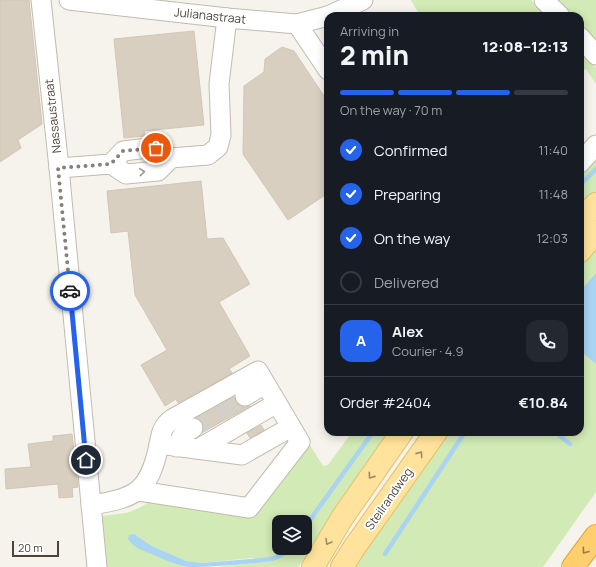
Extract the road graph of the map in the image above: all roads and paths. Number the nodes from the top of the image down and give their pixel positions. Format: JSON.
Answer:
{"nodes":[{"id":1,"x":41,"y":0,"type":"edge"},
{"id":2,"x":69,"y":0,"type":"edge"},
{"id":3,"x":363,"y":0,"type":"edge"},
{"id":4,"x":544,"y":0,"type":"edge"},
{"id":5,"x":89,"y":1,"type":"edge"},
{"id":6,"x":337,"y":12,"type":"edge"},
{"id":7,"x":556,"y":12,"type":"edge"},
{"id":8,"x":324,"y":17,"type":"edge"},
{"id":9,"x":228,"y":18,"type":"junction"},
{"id":10,"x":297,"y":24,"type":"junction"},
{"id":11,"x":324,"y":64,"type":"edge"},
{"id":12,"x":596,"y":145,"type":"edge"},
{"id":13,"x":584,"y":158,"type":"edge"},
{"id":14,"x":58,"y":168,"type":"junction"},
{"id":15,"x":596,"y":204,"type":"edge"},
{"id":16,"x":584,"y":217,"type":"edge"},
{"id":17,"x":596,"y":232,"type":"edge"},
{"id":18,"x":584,"y":246,"type":"edge"},
{"id":19,"x":265,"y":384,"type":"junction"},
{"id":20,"x":245,"y":396,"type":"tunnel mouth"},
{"id":21,"x":276,"y":403,"type":"junction"},
{"id":22,"x":290,"y":427,"type":"junction"},
{"id":23,"x":193,"y":428,"type":"tunnel mouth"},
{"id":24,"x":399,"y":436,"type":"edge"},
{"id":25,"x":433,"y":436,"type":"edge"},
{"id":26,"x":159,"y":444,"type":"junction"},
{"id":27,"x":178,"y":447,"type":"junction"},
{"id":28,"x":198,"y":449,"type":"junction"},
{"id":29,"x":139,"y":491,"type":"junction"},
{"id":30,"x":91,"y":505,"type":"junction"},
{"id":31,"x":596,"y":536,"type":"edge"},
{"id":32,"x":97,"y":567,"type":"edge"},
{"id":33,"x":313,"y":567,"type":"edge"},
{"id":34,"x":342,"y":567,"type":"edge"},
{"id":35,"x":574,"y":567,"type":"edge"}],
"edges":[{"from":1,"to":14,"type":"street","name":"Nassaustraat"},
{"from":2,"to":5,"type":"street","name":"Julianastraat"},
{"from":3,"to":6,"type":"street","name":"Julianastraat"},
{"from":4,"to":7,"type":"street"},
{"from":5,"to":9,"type":"street","name":"Julianastraat"},
{"from":8,"to":10,"type":"street","name":"Julianastraat"},
{"from":9,"to":10,"type":"street","name":"Julianastraat"},
{"from":9,"to":14,"type":"street"},
{"from":10,"to":11,"type":"street"},
{"from":12,"to":13,"type":"street"},
{"from":14,"to":30,"type":"street","name":"Nassaustraat"},
{"from":15,"to":16,"type":"main road"},
{"from":17,"to":18,"type":"main road"},
{"from":19,"to":20,"type":"street"},
{"from":19,"to":21,"type":"street"},
{"from":19,"to":26,"type":"street"},
{"from":21,"to":22,"type":"street"},
{"from":21,"to":28,"type":"street"},
{"from":22,"to":28,"type":"street"},
{"from":22,"to":29,"type":"street"},
{"from":23,"to":27,"type":"street"},
{"from":24,"to":33,"type":"main road","one_way":true},
{"from":34,"to":25,"type":"main road","name":"Steilrandweg","one_way":true},
{"from":26,"to":27,"type":"street"},
{"from":26,"to":29,"type":"street"},
{"from":27,"to":28,"type":"street"},
{"from":29,"to":30,"type":"street"},
{"from":30,"to":32,"type":"street","name":"Nassaustraat"},
{"from":31,"to":35,"type":"highway","one_way":true}]}
